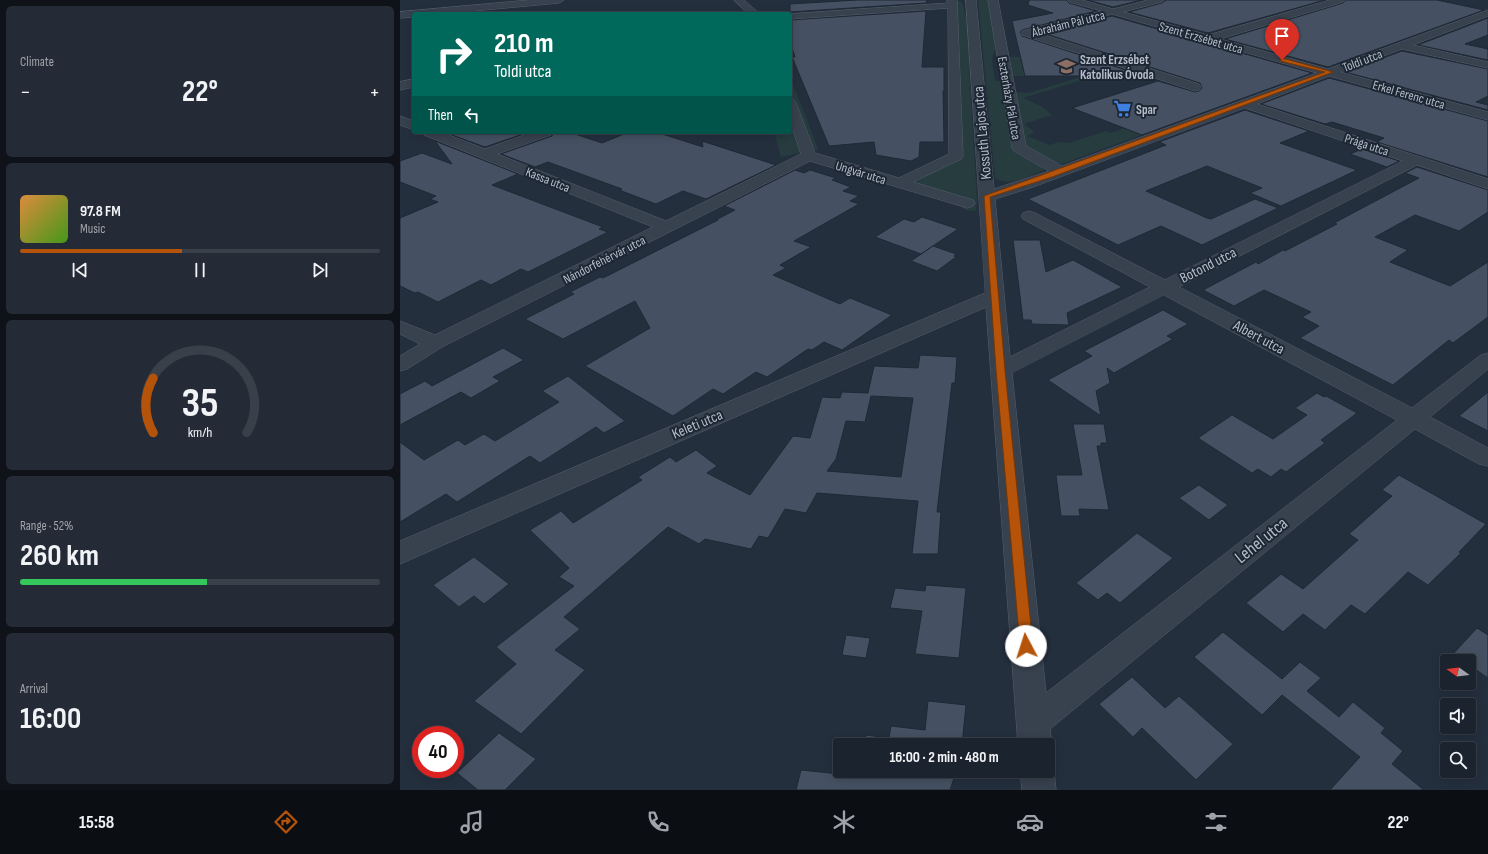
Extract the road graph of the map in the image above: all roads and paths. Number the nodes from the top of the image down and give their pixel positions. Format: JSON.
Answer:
{"nodes":[{"id":1,"x":559,"y":0,"type":"edge"},
{"id":2,"x":739,"y":0,"type":"edge"},
{"id":3,"x":971,"y":0,"type":"edge"},
{"id":4,"x":993,"y":0,"type":"edge"},
{"id":5,"x":1072,"y":0,"type":"edge"},
{"id":6,"x":1159,"y":0,"type":"edge"},
{"id":7,"x":1340,"y":0,"type":"edge"},
{"id":8,"x":952,"y":3,"type":"edge"},
{"id":9,"x":496,"y":10,"type":"edge"},
{"id":10,"x":458,"y":12,"type":"edge"},
{"id":11,"x":753,"y":12,"type":"edge"},
{"id":12,"x":1112,"y":12,"type":"junction"},
{"id":13,"x":412,"y":14,"type":"edge"},
{"id":14,"x":400,"y":15,"type":"edge"},
{"id":15,"x":1486,"y":15,"type":"edge"},
{"id":16,"x":792,"y":16,"type":"edge"},
{"id":17,"x":1028,"y":33,"type":"junction"},
{"id":18,"x":1007,"y":38,"type":"junction"},
{"id":19,"x":1207,"y":39,"type":"junction"},
{"id":20,"x":1400,"y":45,"type":"junction"},
{"id":21,"x":1488,"y":65,"type":"edge"},
{"id":22,"x":1330,"y":72,"type":"junction"},
{"id":23,"x":412,"y":83,"type":"edge"},
{"id":24,"x":400,"y":86,"type":"edge"},
{"id":25,"x":1195,"y":87,"type":"dead end"},
{"id":26,"x":1246,"y":104,"type":"junction"},
{"id":27,"x":792,"y":109,"type":"edge"},
{"id":28,"x":1488,"y":116,"type":"edge"},
{"id":29,"x":400,"y":120,"type":"edge"},
{"id":30,"x":412,"y":125,"type":"edge"},
{"id":31,"x":434,"y":134,"type":"edge"},
{"id":32,"x":540,"y":134,"type":"edge"},
{"id":33,"x":485,"y":154,"type":"junction"},
{"id":34,"x":809,"y":156,"type":"junction"},
{"id":35,"x":1416,"y":160,"type":"junction"},
{"id":36,"x":1061,"y":172,"type":"junction"},
{"id":37,"x":900,"y":183,"type":"junction"},
{"id":38,"x":1488,"y":184,"type":"edge"},
{"id":39,"x":977,"y":200,"type":"junction"},
{"id":40,"x":1029,"y":216,"type":"dead end"},
{"id":41,"x":667,"y":227,"type":"junction"},
{"id":42,"x":1164,"y":287,"type":"junction"},
{"id":43,"x":995,"y":296,"type":"junction"},
{"id":44,"x":400,"y":326,"type":"edge"},
{"id":45,"x":435,"y":343,"type":"junction"},
{"id":46,"x":1488,"y":358,"type":"edge"},
{"id":47,"x":400,"y":365,"type":"edge"},
{"id":48,"x":1001,"y":370,"type":"junction"},
{"id":49,"x":1413,"y":418,"type":"junction"},
{"id":50,"x":1488,"y":458,"type":"edge"},
{"id":51,"x":400,"y":553,"type":"edge"},
{"id":52,"x":1034,"y":734,"type":"edge"},
{"id":53,"x":1038,"y":778,"type":"edge"},
{"id":54,"x":1039,"y":790,"type":"edge"}],
"edges":[{"from":1,"to":9,"type":"street"},
{"from":2,"to":11,"type":"street"},
{"from":3,"to":39,"type":"street","name":"Kossuth Lajos utca"},
{"from":4,"to":18,"type":"street","name":"Eszterházy Pál utca"},
{"from":5,"to":12,"type":"street","name":"Szent Erzsébet utca"},
{"from":6,"to":12,"type":"street","name":"Ábrahám Pál utca"},
{"from":7,"to":19,"type":"street"},
{"from":8,"to":16,"type":"street"},
{"from":8,"to":37,"type":"street","name":"Kossuth Lajos utca"},
{"from":9,"to":10,"type":"street"},
{"from":12,"to":17,"type":"street","name":"Ábrahám Pál utca"},
{"from":12,"to":19,"type":"street","name":"Szent Erzsébet utca"},
{"from":13,"to":14,"type":"street"},
{"from":15,"to":20,"type":"street","name":"Toldi utca"},
{"from":17,"to":18,"type":"street","name":"Ábrahám Pál utca"},
{"from":17,"to":25,"type":"street"},
{"from":18,"to":36,"type":"street","name":"Eszterházy Pál utca"},
{"from":19,"to":22,"type":"street","name":"Szent Erzsébet utca"},
{"from":20,"to":21,"type":"street"},
{"from":20,"to":22,"type":"street","name":"Toldi utca"},
{"from":22,"to":26,"type":"street","name":"Toldi utca"},
{"from":22,"to":28,"type":"street","name":"Erkel Ferenc utca"},
{"from":23,"to":24,"type":"street"},
{"from":26,"to":35,"type":"street","name":"Prága utca"},
{"from":26,"to":36,"type":"street","name":"Toldi utca"},
{"from":27,"to":34,"type":"street"},
{"from":29,"to":30,"type":"street"},
{"from":31,"to":33,"type":"street","name":"Kassa utca"},
{"from":32,"to":33,"type":"street"},
{"from":33,"to":41,"type":"street","name":"Kassa utca"},
{"from":34,"to":37,"type":"street","name":"Ungvár utca"},
{"from":34,"to":41,"type":"street","name":"Nándorfehérvár utca"},
{"from":35,"to":38,"type":"street","name":"Prága utca"},
{"from":35,"to":42,"type":"street","name":"Botond utca"},
{"from":36,"to":39,"type":"street","name":"Toldi utca"},
{"from":37,"to":39,"type":"street","name":"Ungvár utca"},
{"from":39,"to":43,"type":"street","name":"Kossuth Lajos utca"},
{"from":40,"to":42,"type":"street","name":"Albert utca"},
{"from":41,"to":45,"type":"street","name":"Nándorfehérvár utca"},
{"from":42,"to":48,"type":"street","name":"Botond utca"},
{"from":42,"to":49,"type":"street","name":"Albert utca"},
{"from":43,"to":48,"type":"street","name":"Kossuth Lajos utca"},
{"from":43,"to":51,"type":"street","name":"Keleti utca"},
{"from":44,"to":45,"type":"street"},
{"from":45,"to":47,"type":"street","name":"Nándorfehérvár utca"},
{"from":46,"to":49,"type":"street","name":"Lehel utca"},
{"from":48,"to":52,"type":"street","name":"Kossuth Lajos utca"},
{"from":49,"to":50,"type":"street","name":"Albert utca"},
{"from":49,"to":52,"type":"street","name":"Lehel utca"},
{"from":53,"to":54,"type":"street"}]}
